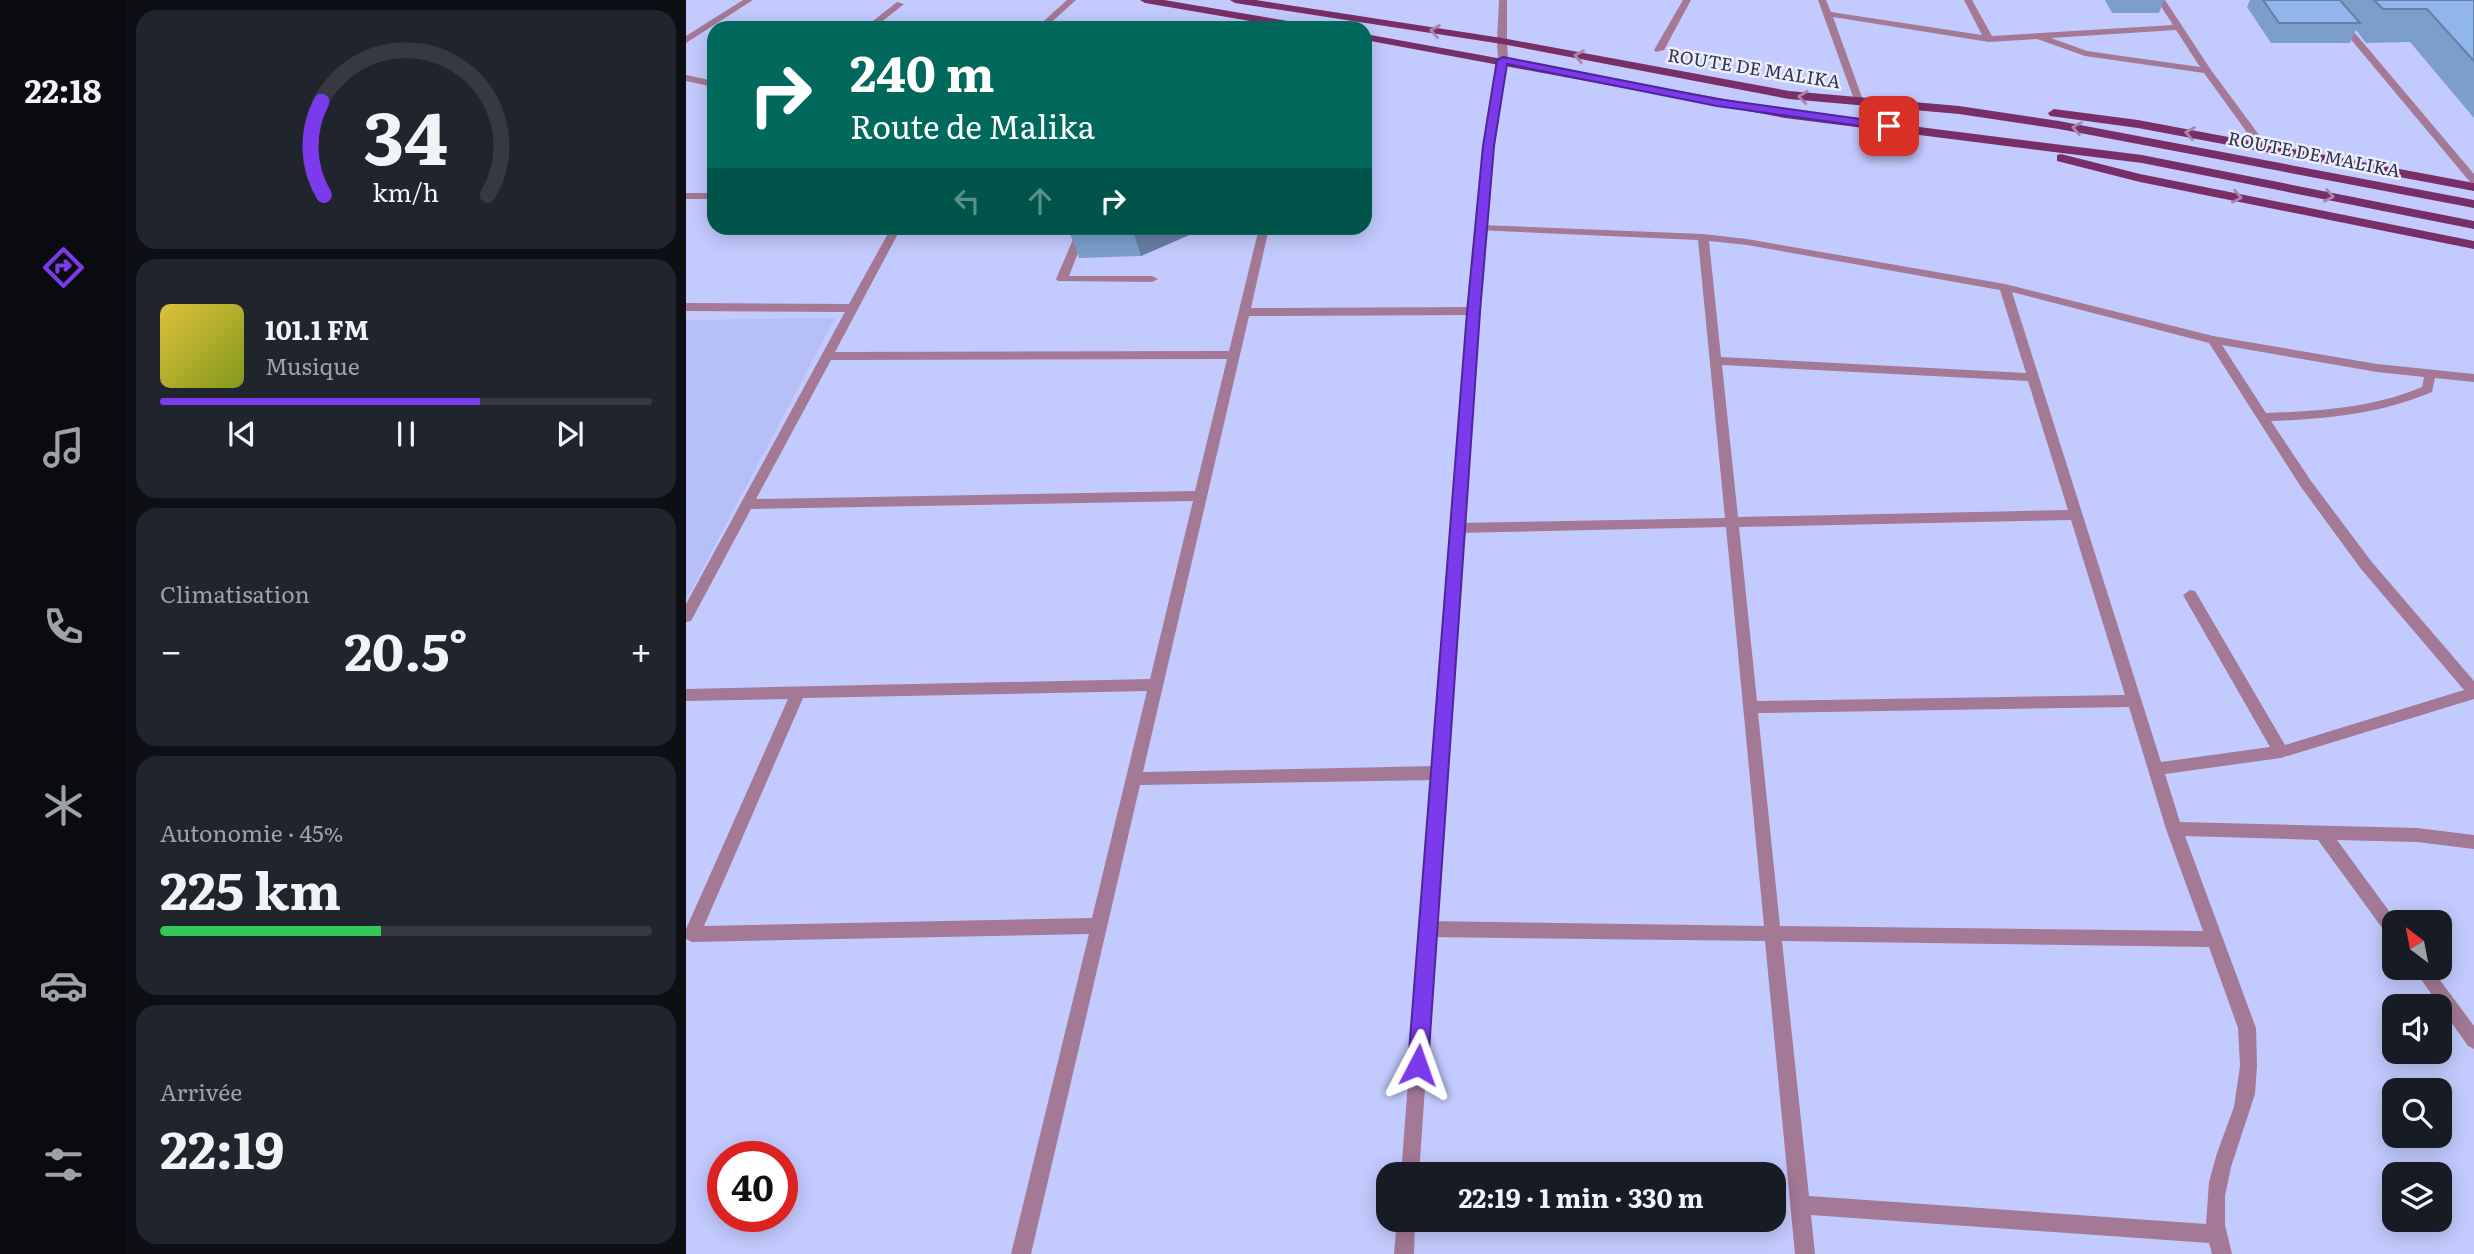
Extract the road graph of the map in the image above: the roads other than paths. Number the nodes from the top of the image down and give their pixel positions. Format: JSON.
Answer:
{"nodes":[{"id":1,"x":749,"y":0,"type":"edge"},
{"id":2,"x":1072,"y":0,"type":"edge"},
{"id":3,"x":1145,"y":0,"type":"edge"},
{"id":4,"x":1241,"y":0,"type":"edge"},
{"id":5,"x":1503,"y":0,"type":"edge"},
{"id":6,"x":1687,"y":0,"type":"edge"},
{"id":7,"x":1822,"y":0,"type":"edge"},
{"id":8,"x":1968,"y":0,"type":"edge"},
{"id":9,"x":2162,"y":0,"type":"edge"},
{"id":10,"x":2167,"y":0,"type":"edge"},
{"id":11,"x":2322,"y":0,"type":"edge"},
{"id":12,"x":900,"y":4,"type":"dead end"},
{"id":13,"x":1828,"y":14,"type":"junction"},
{"id":14,"x":716,"y":21,"type":"edge"},
{"id":15,"x":877,"y":21,"type":"edge"},
{"id":16,"x":1048,"y":21,"type":"edge"},
{"id":17,"x":1270,"y":21,"type":"edge"},
{"id":18,"x":707,"y":27,"type":"edge"},
{"id":19,"x":2179,"y":27,"type":"junction"},
{"id":20,"x":2033,"y":34,"type":"junction"},
{"id":21,"x":1372,"y":38,"type":"edge"},
{"id":22,"x":1989,"y":39,"type":"junction"},
{"id":23,"x":686,"y":40,"type":"edge"},
{"id":24,"x":1502,"y":41,"type":"junction"},
{"id":25,"x":1659,"y":50,"type":"dead end"},
{"id":26,"x":1503,"y":60,"type":"junction"},
{"id":27,"x":2207,"y":71,"type":"junction"},
{"id":28,"x":686,"y":78,"type":"edge"},
{"id":29,"x":707,"y":82,"type":"edge"},
{"id":30,"x":1858,"y":103,"type":"junction"},
{"id":31,"x":1959,"y":110,"type":"junction"},
{"id":32,"x":1980,"y":136,"type":"junction"},
{"id":33,"x":2263,"y":146,"type":"junction"},
{"id":34,"x":2474,"y":180,"type":"edge"},
{"id":35,"x":2474,"y":187,"type":"edge"},
{"id":36,"x":686,"y":196,"type":"edge"},
{"id":37,"x":707,"y":196,"type":"edge"},
{"id":38,"x":2474,"y":205,"type":"edge"},
{"id":39,"x":2474,"y":225,"type":"edge"},
{"id":40,"x":1481,"y":229,"type":"junction"},
{"id":41,"x":892,"y":235,"type":"edge"},
{"id":42,"x":1080,"y":235,"type":"edge"},
{"id":43,"x":1262,"y":235,"type":"edge"},
{"id":44,"x":1703,"y":237,"type":"junction"},
{"id":45,"x":2474,"y":245,"type":"edge"},
{"id":46,"x":1152,"y":279,"type":"dead end"},
{"id":47,"x":2005,"y":287,"type":"junction"},
{"id":48,"x":686,"y":307,"type":"edge"},
{"id":49,"x":853,"y":308,"type":"junction"},
{"id":50,"x":1243,"y":312,"type":"junction"},
{"id":51,"x":1473,"y":312,"type":"junction"},
{"id":52,"x":2213,"y":340,"type":"junction"},
{"id":53,"x":1233,"y":355,"type":"junction"},
{"id":54,"x":827,"y":356,"type":"junction"},
{"id":55,"x":1715,"y":361,"type":"junction"},
{"id":56,"x":2430,"y":373,"type":"junction"},
{"id":57,"x":2033,"y":377,"type":"junction"},
{"id":58,"x":2474,"y":378,"type":"edge"},
{"id":59,"x":2261,"y":417,"type":"junction"},
{"id":60,"x":1199,"y":496,"type":"junction"},
{"id":61,"x":749,"y":504,"type":"junction"},
{"id":62,"x":2076,"y":515,"type":"junction"},
{"id":63,"x":1731,"y":523,"type":"junction"},
{"id":64,"x":1457,"y":527,"type":"junction"},
{"id":65,"x":2190,"y":595,"type":"dead end"},
{"id":66,"x":686,"y":617,"type":"edge"},
{"id":67,"x":1155,"y":685,"type":"junction"},
{"id":68,"x":798,"y":692,"type":"junction"},
{"id":69,"x":2474,"y":692,"type":"edge"},
{"id":70,"x":686,"y":695,"type":"edge"},
{"id":71,"x":2134,"y":701,"type":"junction"},
{"id":72,"x":1749,"y":707,"type":"junction"},
{"id":73,"x":2281,"y":752,"type":"junction"},
{"id":74,"x":2155,"y":769,"type":"junction"},
{"id":75,"x":1438,"y":773,"type":"junction"},
{"id":76,"x":1133,"y":779,"type":"junction"},
{"id":77,"x":2174,"y":829,"type":"junction"},
{"id":78,"x":2322,"y":832,"type":"junction"},
{"id":79,"x":2474,"y":842,"type":"edge"},
{"id":80,"x":2382,"y":914,"type":"edge"},
{"id":81,"x":1098,"y":926,"type":"junction"},
{"id":82,"x":1428,"y":929,"type":"junction"},
{"id":83,"x":1773,"y":933,"type":"junction"},
{"id":84,"x":2212,"y":939,"type":"junction"},
{"id":85,"x":2430,"y":980,"type":"edge"},
{"id":86,"x":2474,"y":1040,"type":"edge"},
{"id":87,"x":1411,"y":1162,"type":"edge"},
{"id":88,"x":1800,"y":1205,"type":"junction"},
{"id":89,"x":1405,"y":1232,"type":"edge"},
{"id":90,"x":2215,"y":1234,"type":"junction"},
{"id":91,"x":1021,"y":1254,"type":"edge"},
{"id":92,"x":1404,"y":1254,"type":"edge"},
{"id":93,"x":1805,"y":1254,"type":"edge"},
{"id":94,"x":2222,"y":1254,"type":"edge"}],
"edges":[{"from":1,"to":14,"type":"street"},
{"from":2,"to":16,"type":"street"},
{"from":3,"to":17,"type":"main road"},
{"from":24,"to":4,"type":"main road","name":"ROUTE DE MALIKA","one_way":true},
{"from":5,"to":24,"type":"street"},
{"from":6,"to":25,"type":"street"},
{"from":7,"to":13,"type":"street"},
{"from":8,"to":22,"type":"street"},
{"from":9,"to":10,"type":"street"},
{"from":9,"to":19,"type":"street"},
{"from":11,"to":34,"type":"street"},
{"from":12,"to":15,"type":"street"},
{"from":13,"to":22,"type":"street"},
{"from":13,"to":30,"type":"street"},
{"from":18,"to":23,"type":"street"},
{"from":19,"to":20,"type":"street"},
{"from":19,"to":27,"type":"street"},
{"from":20,"to":22,"type":"street"},
{"from":20,"to":27,"type":"street"},
{"from":21,"to":26,"type":"main road","name":"ROUTE DE MALIKA"},
{"from":24,"to":26,"type":"street"},
{"from":30,"to":24,"type":"main road","name":"ROUTE DE MALIKA","one_way":true},
{"from":26,"to":32,"type":"main road","name":"ROUTE DE MALIKA"},
{"from":26,"to":40,"type":"street"},
{"from":27,"to":33,"type":"street"},
{"from":28,"to":29,"type":"street"},
{"from":30,"to":31,"type":"main road","name":"ROUTE DE MALIKA"},
{"from":33,"to":31,"type":"main road","one_way":true},
{"from":38,"to":31,"type":"main road","name":"ROUTE DE MALIKA","one_way":true},
{"from":32,"to":39,"type":"main road","name":"ROUTE DE MALIKA","one_way":true},
{"from":32,"to":45,"type":"main road","one_way":true},
{"from":33,"to":35,"type":"main road"},
{"from":36,"to":37,"type":"street"},
{"from":40,"to":44,"type":"street"},
{"from":40,"to":51,"type":"street"},
{"from":41,"to":49,"type":"street"},
{"from":42,"to":46,"type":"street"},
{"from":43,"to":50,"type":"street"},
{"from":44,"to":47,"type":"street"},
{"from":44,"to":55,"type":"street"},
{"from":47,"to":52,"type":"street"},
{"from":47,"to":57,"type":"street"},
{"from":48,"to":49,"type":"street"},
{"from":49,"to":54,"type":"street"},
{"from":50,"to":51,"type":"street"},
{"from":50,"to":53,"type":"street"},
{"from":51,"to":64,"type":"street"},
{"from":52,"to":56,"type":"street"},
{"from":52,"to":59,"type":"street"},
{"from":53,"to":54,"type":"street"},
{"from":53,"to":60,"type":"street"},
{"from":54,"to":61,"type":"street"},
{"from":55,"to":57,"type":"street"},
{"from":55,"to":63,"type":"street"},
{"from":56,"to":58,"type":"street"},
{"from":56,"to":59,"type":"street"},
{"from":57,"to":62,"type":"street"},
{"from":59,"to":69,"type":"street"},
{"from":60,"to":61,"type":"street"},
{"from":60,"to":67,"type":"street"},
{"from":61,"to":66,"type":"street"},
{"from":62,"to":63,"type":"street"},
{"from":62,"to":71,"type":"street"},
{"from":63,"to":64,"type":"street"},
{"from":63,"to":72,"type":"street"},
{"from":64,"to":75,"type":"street"},
{"from":65,"to":73,"type":"street"},
{"from":67,"to":68,"type":"street"},
{"from":67,"to":76,"type":"street"},
{"from":68,"to":70,"type":"street"},
{"from":68,"to":81,"type":"street"},
{"from":69,"to":73,"type":"street"},
{"from":71,"to":72,"type":"street"},
{"from":71,"to":74,"type":"street"},
{"from":72,"to":83,"type":"street"},
{"from":73,"to":74,"type":"street"},
{"from":74,"to":77,"type":"street"},
{"from":75,"to":76,"type":"street"},
{"from":75,"to":82,"type":"street"},
{"from":76,"to":81,"type":"street"},
{"from":77,"to":78,"type":"street"},
{"from":77,"to":84,"type":"street"},
{"from":78,"to":79,"type":"street"},
{"from":78,"to":80,"type":"street"},
{"from":81,"to":91,"type":"street"},
{"from":82,"to":83,"type":"street"},
{"from":82,"to":87,"type":"street"},
{"from":83,"to":84,"type":"street"},
{"from":83,"to":88,"type":"street"},
{"from":84,"to":90,"type":"street"},
{"from":85,"to":86,"type":"street"},
{"from":88,"to":90,"type":"street"},
{"from":88,"to":93,"type":"street"},
{"from":89,"to":92,"type":"street"},
{"from":90,"to":94,"type":"street"}]}
